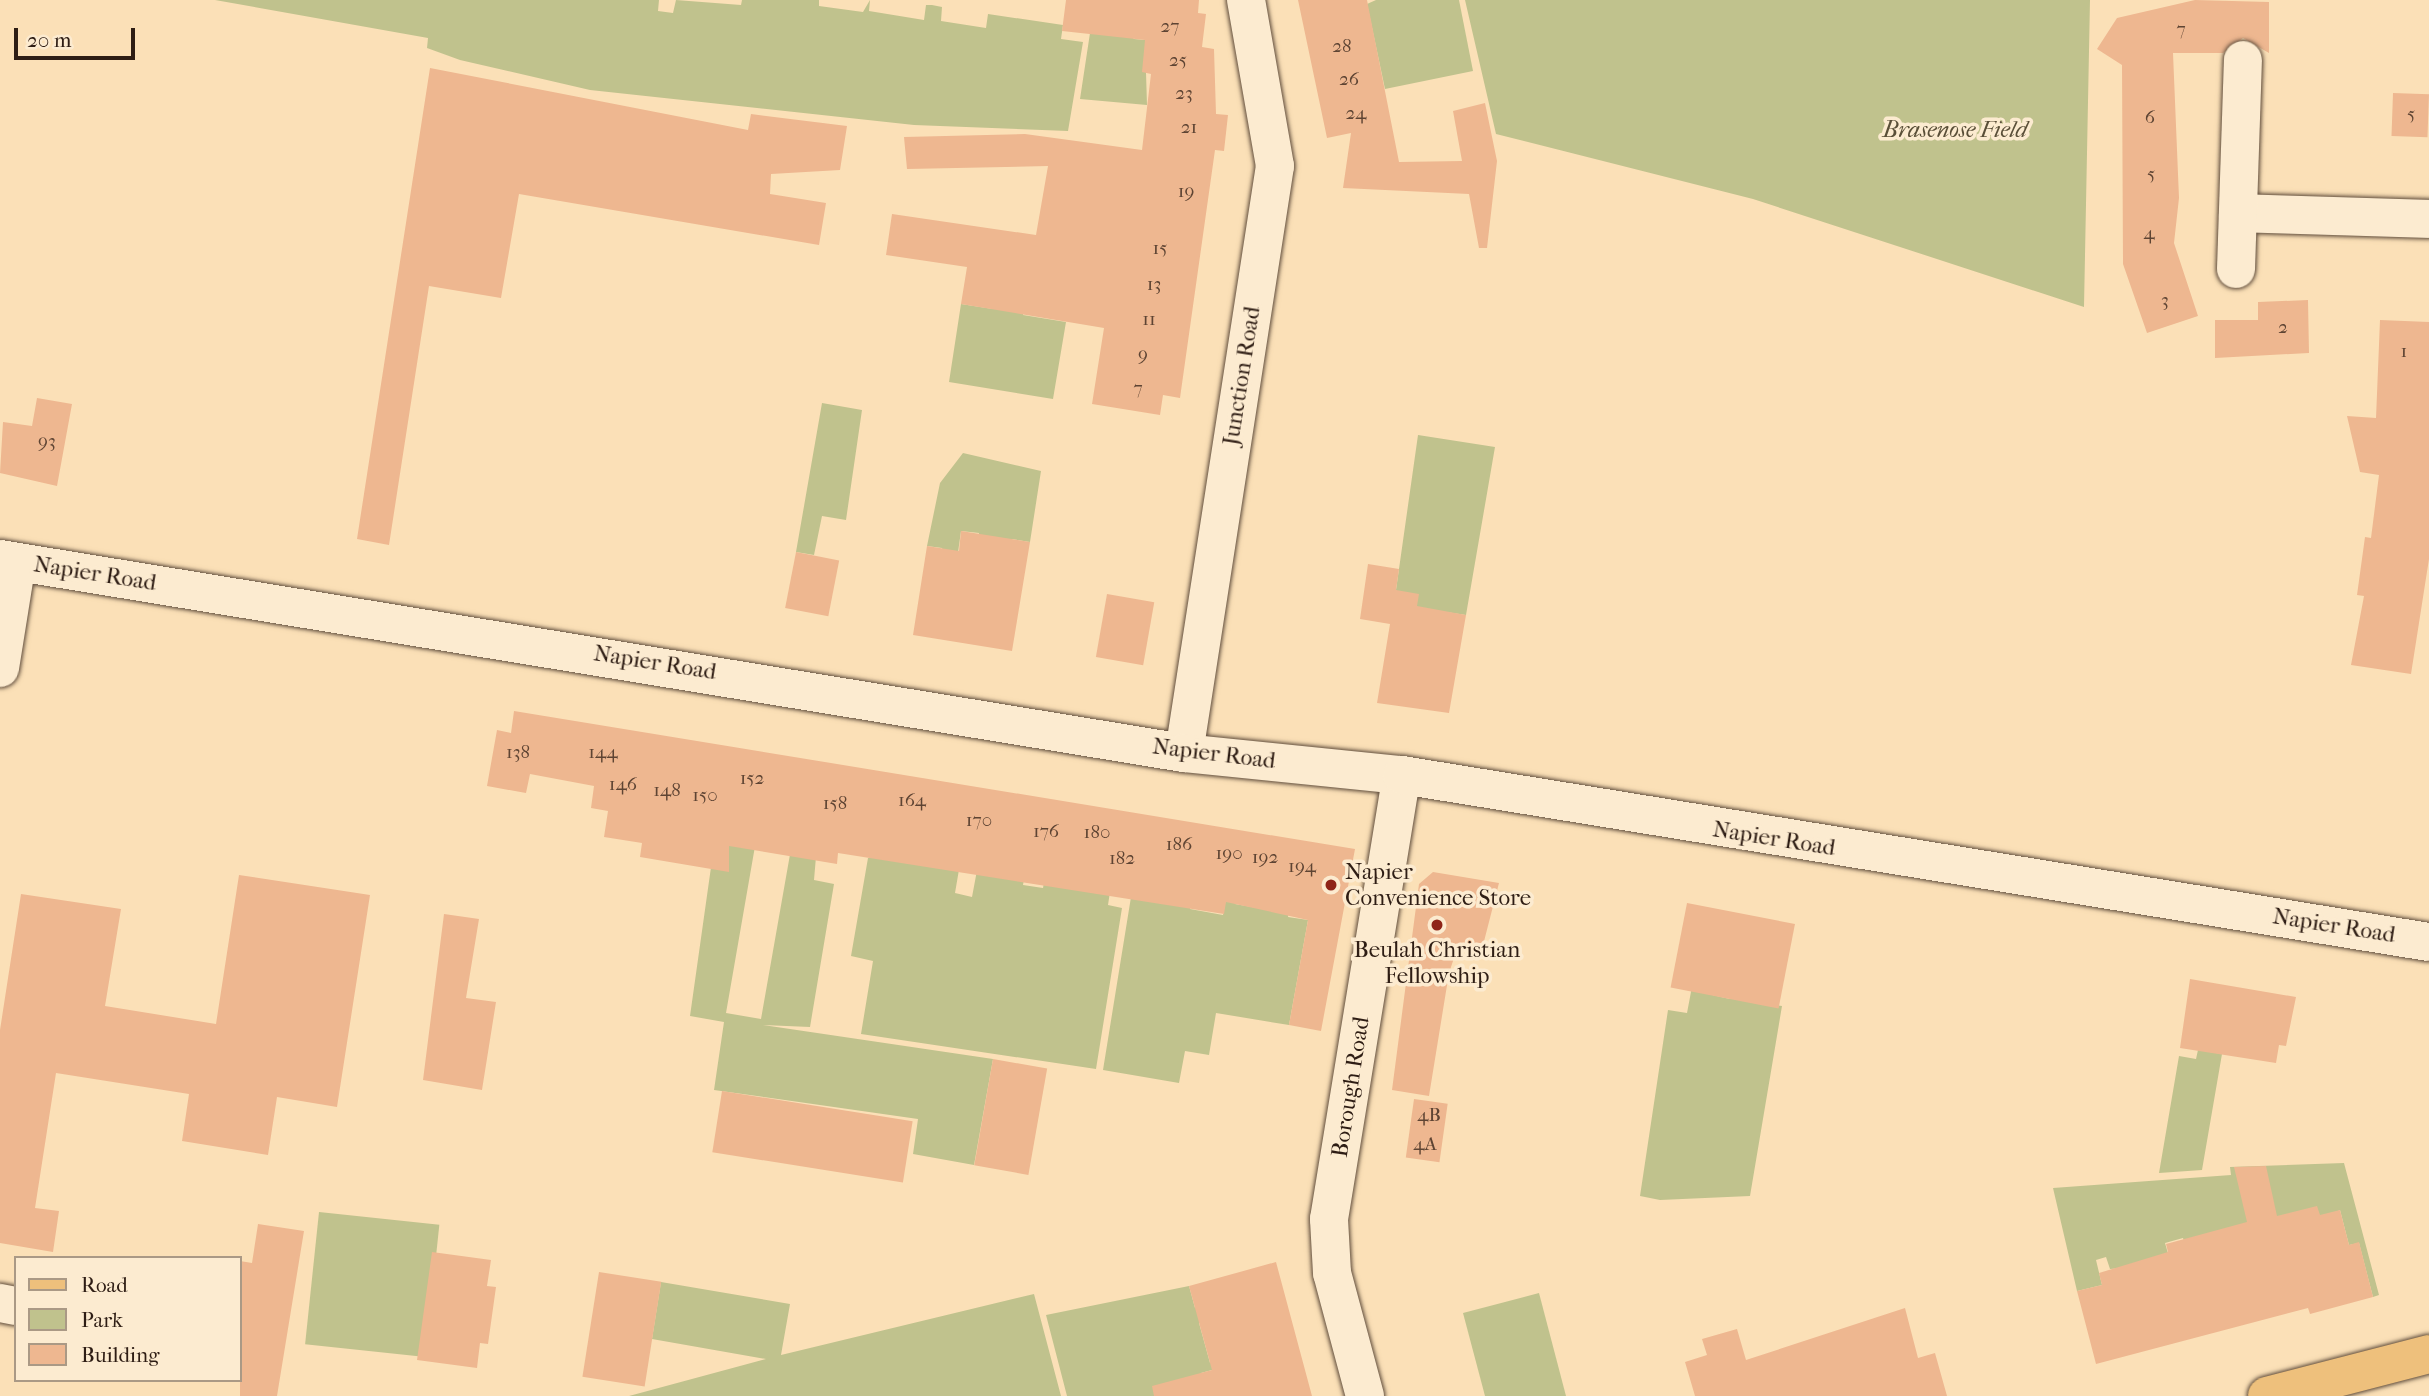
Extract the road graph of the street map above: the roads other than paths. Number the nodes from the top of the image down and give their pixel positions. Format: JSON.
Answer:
{"nodes":[{"id":1,"x":1246,"y":0,"type":"edge"},
{"id":2,"x":2242,"y":60,"type":"dead end"},
{"id":3,"x":2238,"y":213,"type":"junction"},
{"id":4,"x":2429,"y":219,"type":"edge"},
{"id":5,"x":2236,"y":269,"type":"dead end"},
{"id":6,"x":8,"y":561,"type":"edge"},
{"id":7,"x":0,"y":668,"type":"edge"},
{"id":8,"x":1184,"y":753,"type":"junction"},
{"id":9,"x":1402,"y":775,"type":"junction"},
{"id":10,"x":2429,"y":942,"type":"edge"},
{"id":11,"x":2429,"y":1354,"type":"edge"},
{"id":12,"x":1364,"y":1396,"type":"edge"},
{"id":13,"x":2267,"y":1396,"type":"edge"}],
"edges":[{"from":1,"to":8,"type":"street","name":"Junction Road"},
{"from":2,"to":3,"type":"street"},
{"from":3,"to":4,"type":"street"},
{"from":3,"to":5,"type":"street"},
{"from":6,"to":7,"type":"street"},
{"from":6,"to":8,"type":"street","name":"Napier Road"},
{"from":8,"to":9,"type":"street","name":"Napier Road"},
{"from":9,"to":10,"type":"street","name":"Napier Road"},
{"from":9,"to":12,"type":"street","name":"Borough Road"},
{"from":11,"to":13,"type":"main road"}]}
